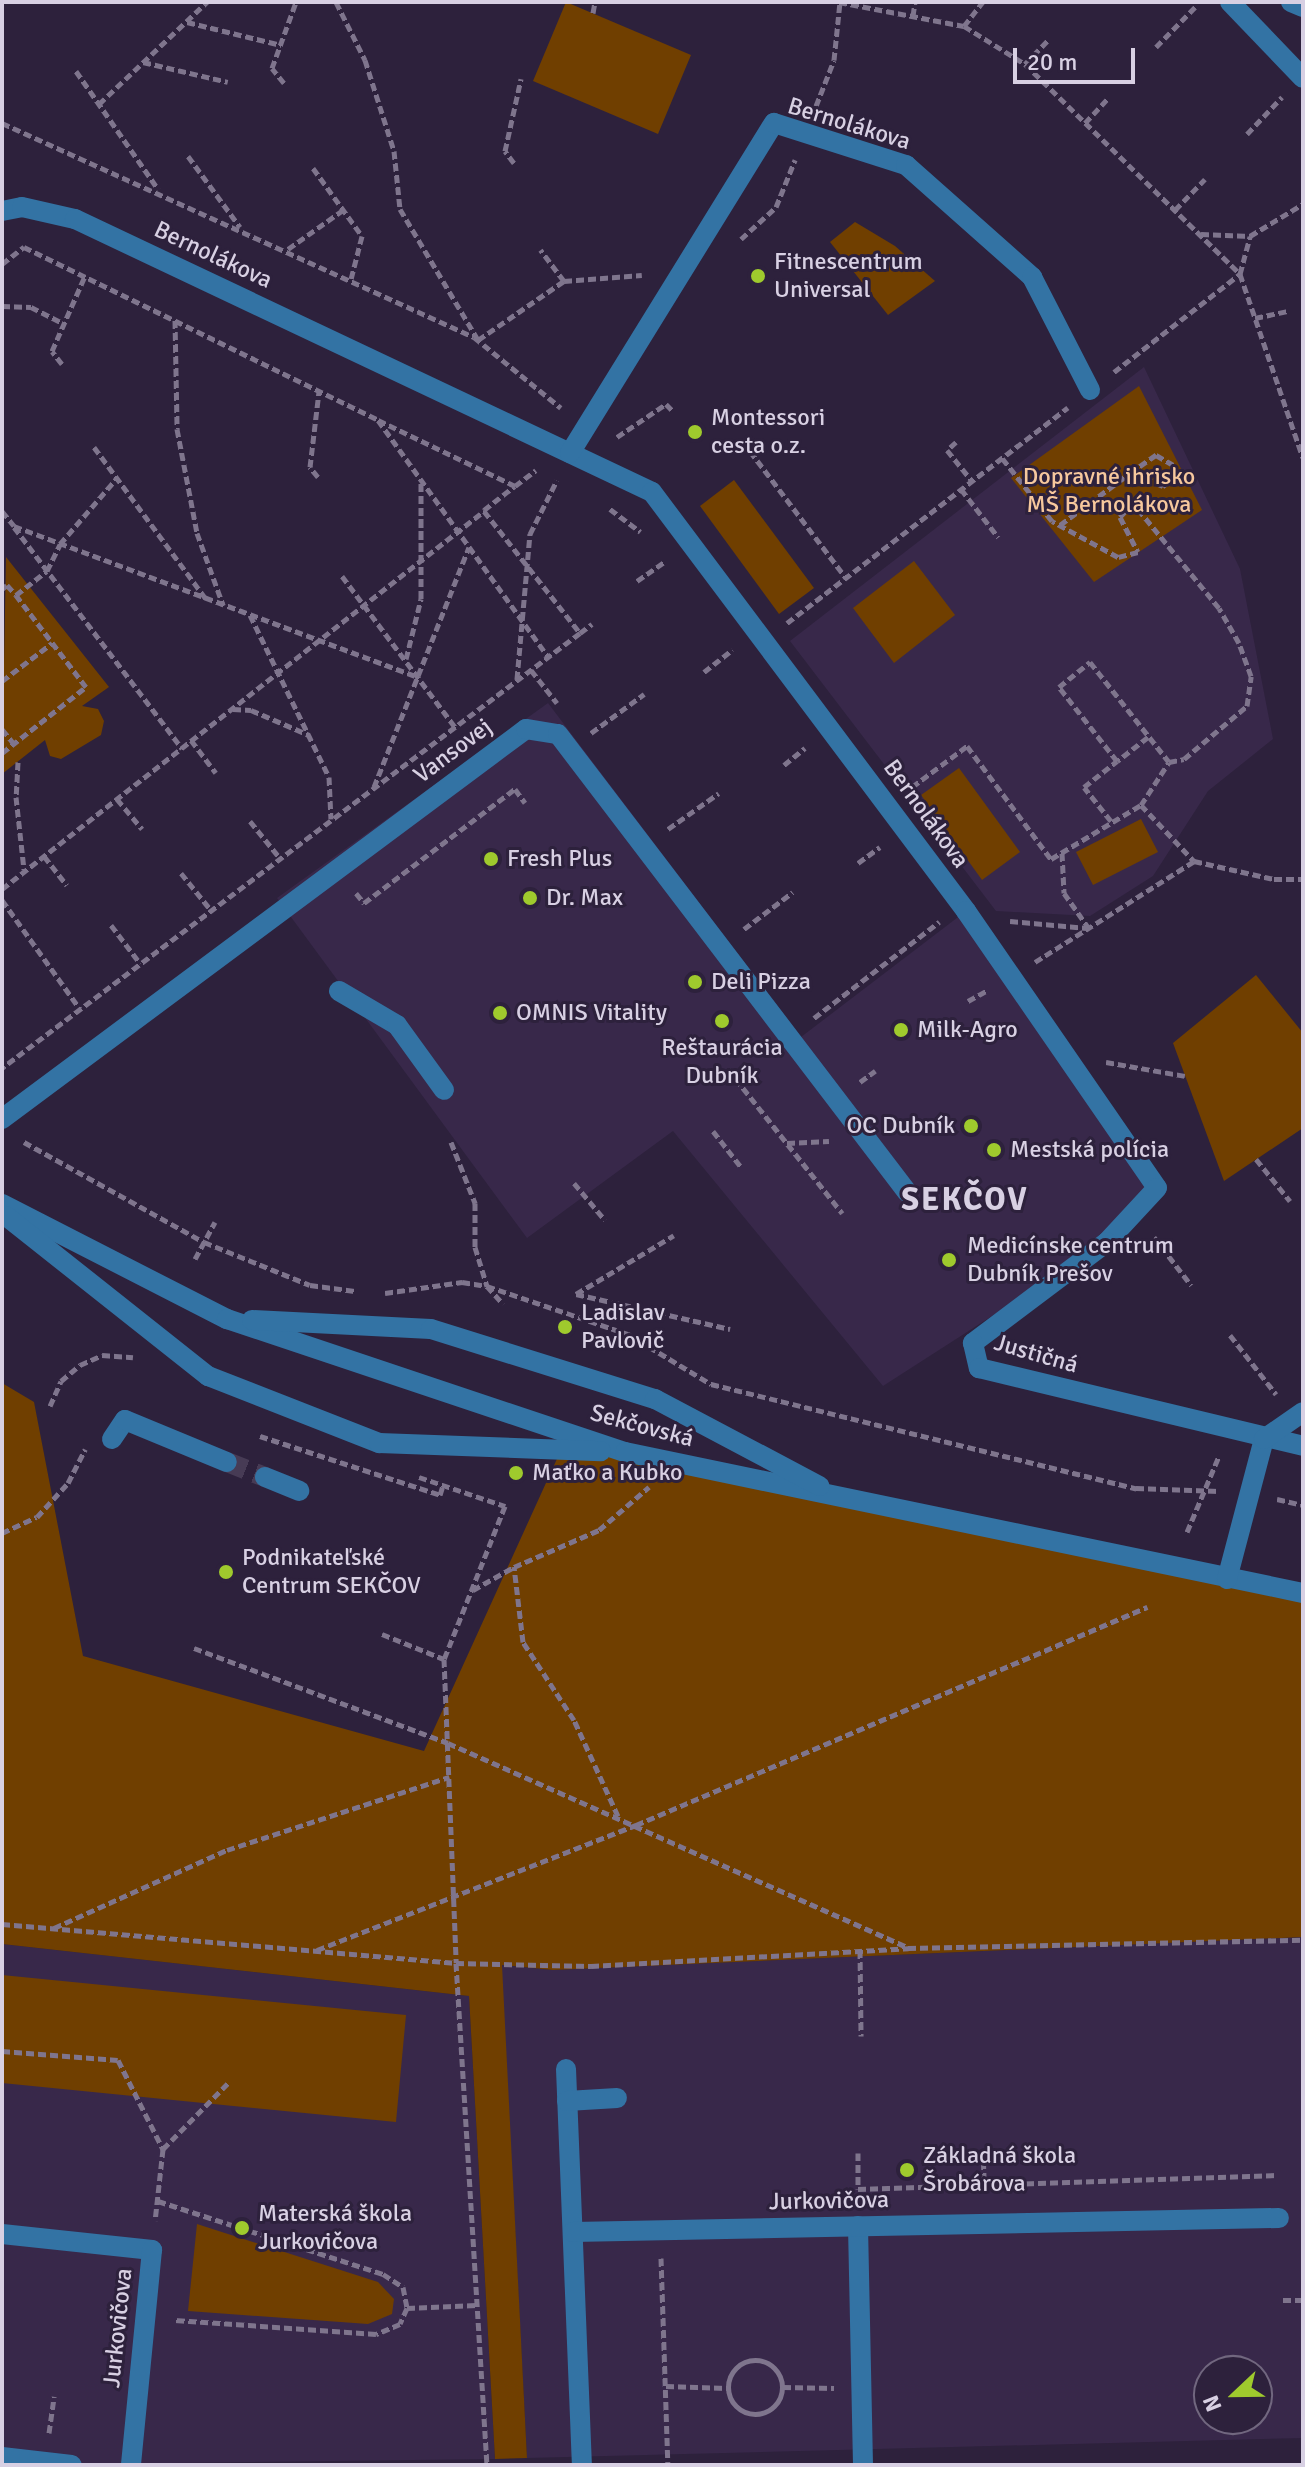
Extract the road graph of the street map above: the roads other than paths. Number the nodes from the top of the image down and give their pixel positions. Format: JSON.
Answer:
{"nodes":[{"id":1,"x":1230,"y":2,"type":"edge"},
{"id":2,"x":1291,"y":2,"type":"edge"},
{"id":3,"x":1303,"y":7,"type":"edge"},
{"id":4,"x":1303,"y":78,"type":"edge"},
{"id":5,"x":2,"y":211,"type":"edge"},
{"id":6,"x":1090,"y":390,"type":"road end"},
{"id":7,"x":570,"y":453,"type":"junction"},
{"id":8,"x":339,"y":991,"type":"dead end"},
{"id":9,"x":444,"y":1090,"type":"dead end"},
{"id":10,"x":2,"y":1119,"type":"edge"},
{"id":11,"x":907,"y":1192,"type":"dead end"},
{"id":12,"x":2,"y":1204,"type":"edge"},
{"id":13,"x":2,"y":1213,"type":"edge"},
{"id":14,"x":1107,"y":1242,"type":"joint"},
{"id":15,"x":227,"y":1319,"type":"junction"},
{"id":16,"x":1303,"y":1412,"type":"edge"},
{"id":17,"x":112,"y":1439,"type":"dead end"},
{"id":18,"x":1264,"y":1439,"type":"junction"},
{"id":19,"x":1303,"y":1446,"type":"edge"},
{"id":20,"x":625,"y":1452,"type":"junction"},
{"id":21,"x":227,"y":1462,"type":"tunnel mouth"},
{"id":22,"x":265,"y":1477,"type":"tunnel mouth"},
{"id":23,"x":299,"y":1491,"type":"dead end"},
{"id":24,"x":840,"y":1498,"type":"junction"},
{"id":25,"x":1227,"y":1579,"type":"junction"},
{"id":26,"x":1303,"y":1593,"type":"edge"},
{"id":27,"x":566,"y":2069,"type":"dead end"},
{"id":28,"x":617,"y":2098,"type":"dead end"},
{"id":29,"x":567,"y":2101,"type":"junction"},
{"id":30,"x":1279,"y":2218,"type":"dead end"},
{"id":31,"x":858,"y":2226,"type":"junction"},
{"id":32,"x":573,"y":2232,"type":"junction"},
{"id":33,"x":2,"y":2234,"type":"edge"},
{"id":34,"x":2,"y":2457,"type":"edge"},
{"id":35,"x":72,"y":2465,"type":"edge"},
{"id":36,"x":131,"y":2465,"type":"edge"},
{"id":37,"x":582,"y":2465,"type":"edge"},
{"id":38,"x":863,"y":2465,"type":"edge"}],
"edges":[{"from":1,"to":4,"type":"street"},
{"from":2,"to":3,"type":"street"},
{"from":5,"to":7,"type":"street","name":"Bernolákova"},
{"from":6,"to":7,"type":"street","name":"Bernolákova"},
{"from":7,"to":14,"type":"street","name":"Bernolákova"},
{"from":8,"to":9,"type":"street"},
{"from":10,"to":11,"type":"street","name":"Vansovej"},
{"from":12,"to":15,"type":"street","name":"Sekčovská"},
{"from":13,"to":20,"type":"street"},
{"from":14,"to":18,"type":"street","name":"Justičná"},
{"from":15,"to":20,"type":"street","name":"Sekčovská"},
{"from":15,"to":24,"type":"street"},
{"from":16,"to":18,"type":"street"},
{"from":17,"to":21,"type":"street"},
{"from":18,"to":19,"type":"street"},
{"from":18,"to":25,"type":"street"},
{"from":20,"to":24,"type":"street","name":"Sekčovská"},
{"from":22,"to":23,"type":"street"},
{"from":24,"to":25,"type":"street","name":"Sekčovská"},
{"from":25,"to":26,"type":"street","name":"Sekčovská"},
{"from":27,"to":29,"type":"street"},
{"from":28,"to":29,"type":"street"},
{"from":29,"to":32,"type":"street"},
{"from":30,"to":31,"type":"street","name":"Jurkovičova"},
{"from":31,"to":32,"type":"street","name":"Jurkovičova"},
{"from":31,"to":38,"type":"street"},
{"from":32,"to":37,"type":"street"},
{"from":33,"to":36,"type":"street","name":"Jurkovičova"},
{"from":34,"to":35,"type":"street"}]}
